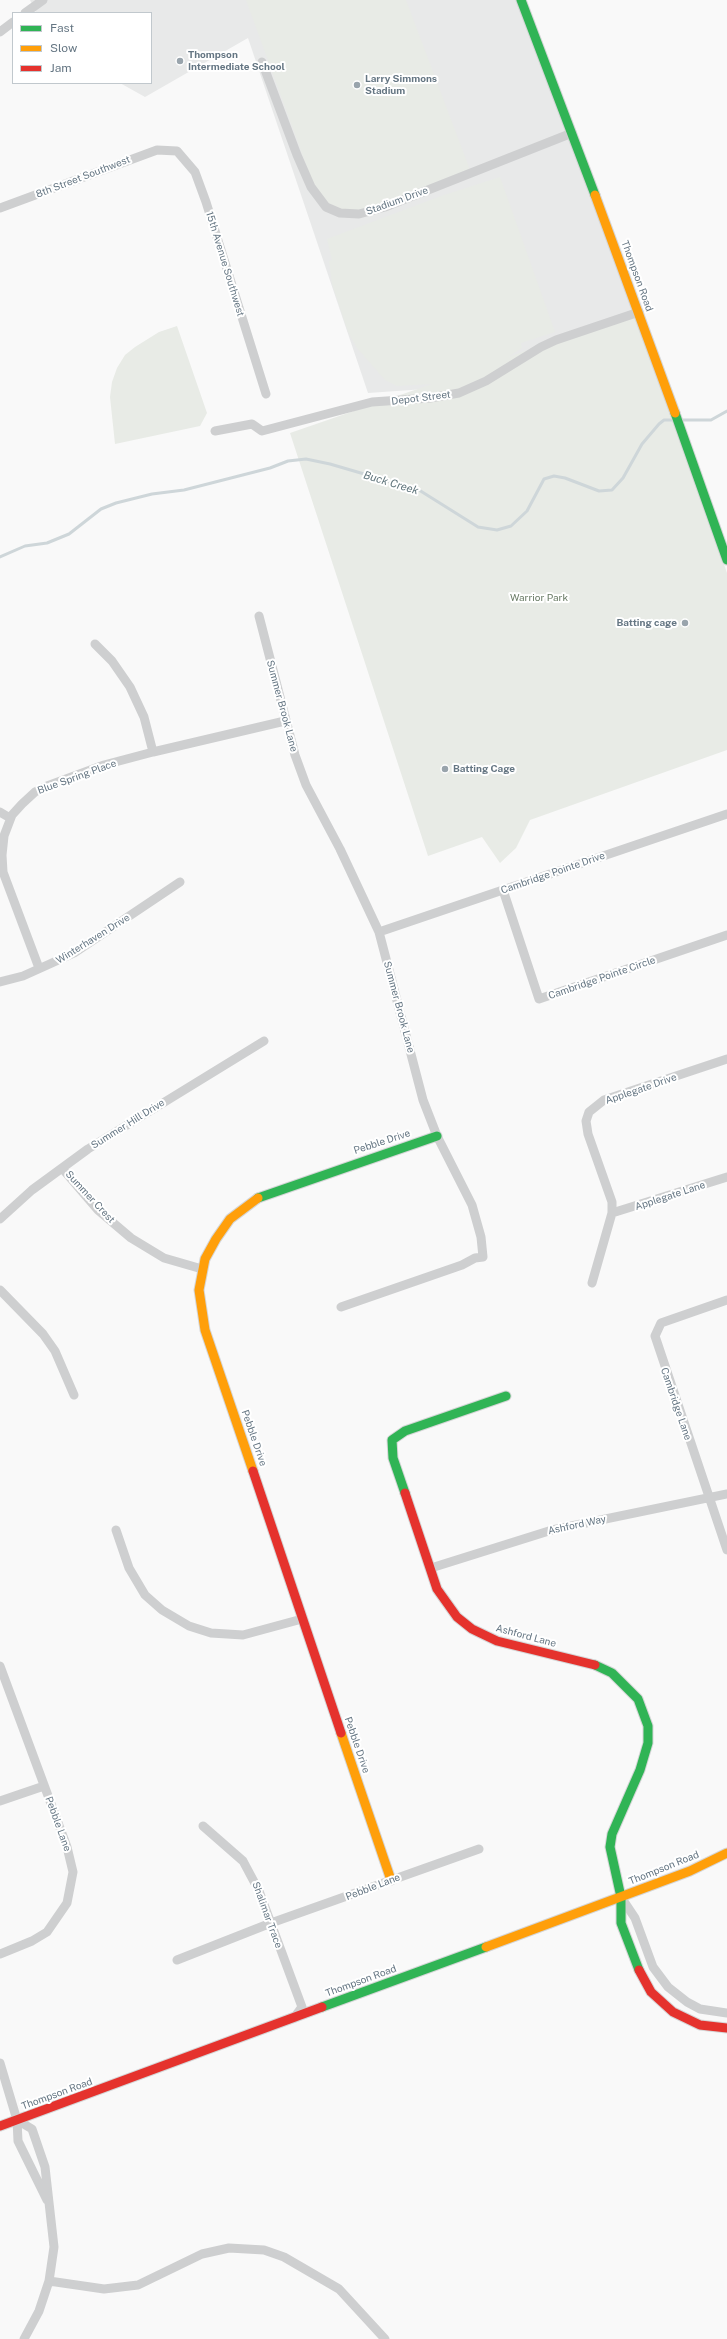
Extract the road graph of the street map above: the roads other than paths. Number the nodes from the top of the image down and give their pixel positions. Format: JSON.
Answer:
{"nodes":[{"id":1,"x":43,"y":0,"type":"edge"},
{"id":2,"x":521,"y":0,"type":"edge"},
{"id":3,"x":26,"y":12,"type":"edge"},
{"id":4,"x":12,"y":23,"type":"edge"},
{"id":5,"x":0,"y":32,"type":"edge"},
{"id":6,"x":262,"y":62,"type":"dead end"},
{"id":7,"x":572,"y":133,"type":"junction"},
{"id":8,"x":166,"y":149,"type":"joint"},
{"id":9,"x":0,"y":208,"type":"edge"},
{"id":10,"x":639,"y":312,"type":"junction"},
{"id":11,"x":266,"y":394,"type":"dead end"},
{"id":12,"x":214,"y":431,"type":"dead end"},
{"id":13,"x":727,"y":560,"type":"edge"},
{"id":14,"x":259,"y":616,"type":"dead end"},
{"id":15,"x":95,"y":644,"type":"dead end"},
{"id":16,"x":285,"y":721,"type":"junction"},
{"id":17,"x":153,"y":752,"type":"junction"},
{"id":18,"x":0,"y":812,"type":"edge"},
{"id":19,"x":727,"y":814,"type":"edge"},
{"id":20,"x":10,"y":818,"type":"junction"},
{"id":21,"x":180,"y":882,"type":"dead end"},
{"id":22,"x":503,"y":890,"type":"junction"},
{"id":23,"x":379,"y":932,"type":"junction"},
{"id":24,"x":727,"y":936,"type":"edge"},
{"id":25,"x":39,"y":968,"type":"junction"},
{"id":26,"x":0,"y":982,"type":"edge"},
{"id":27,"x":264,"y":1041,"type":"dead end"},
{"id":28,"x":727,"y":1059,"type":"edge"},
{"id":29,"x":437,"y":1136,"type":"junction"},
{"id":30,"x":62,"y":1168,"type":"junction"},
{"id":31,"x":727,"y":1177,"type":"edge"},
{"id":32,"x":612,"y":1213,"type":"junction"},
{"id":33,"x":0,"y":1219,"type":"edge"},
{"id":34,"x":202,"y":1269,"type":"junction"},
{"id":35,"x":592,"y":1283,"type":"dead end"},
{"id":36,"x":0,"y":1290,"type":"edge"},
{"id":37,"x":727,"y":1300,"type":"edge"},
{"id":38,"x":341,"y":1307,"type":"dead end"},
{"id":39,"x":74,"y":1395,"type":"dead end"},
{"id":40,"x":506,"y":1396,"type":"dead end"},
{"id":41,"x":727,"y":1494,"type":"edge"},
{"id":42,"x":709,"y":1498,"type":"junction"},
{"id":43,"x":116,"y":1530,"type":"dead end"},
{"id":44,"x":727,"y":1550,"type":"edge"},
{"id":45,"x":430,"y":1568,"type":"junction"},
{"id":46,"x":302,"y":1618,"type":"junction"},
{"id":47,"x":0,"y":1666,"type":"edge"},
{"id":48,"x":44,"y":1786,"type":"junction"},
{"id":49,"x":0,"y":1801,"type":"edge"},
{"id":50,"x":203,"y":1826,"type":"dead end"},
{"id":51,"x":479,"y":1849,"type":"dead end"},
{"id":52,"x":727,"y":1853,"type":"edge"},
{"id":53,"x":392,"y":1880,"type":"junction"},
{"id":54,"x":621,"y":1897,"type":"junction"},
{"id":55,"x":271,"y":1923,"type":"junction"},
{"id":56,"x":0,"y":1954,"type":"edge"},
{"id":57,"x":177,"y":1960,"type":"dead end"},
{"id":58,"x":727,"y":2013,"type":"edge"},
{"id":59,"x":294,"y":2018,"type":"junction"},
{"id":60,"x":727,"y":2028,"type":"edge"},
{"id":61,"x":0,"y":2063,"type":"edge"},
{"id":62,"x":17,"y":2120,"type":"junction"},
{"id":63,"x":0,"y":2126,"type":"edge"},
{"id":64,"x":50,"y":2205,"type":"junction"},
{"id":65,"x":49,"y":2281,"type":"junction"},
{"id":66,"x":24,"y":2339,"type":"edge"},
{"id":67,"x":386,"y":2339,"type":"edge"}],
"edges":[{"from":1,"to":3,"type":"street"},
{"from":2,"to":7,"type":"street","name":"Thompson Road"},
{"from":4,"to":5,"type":"street"},
{"from":6,"to":7,"type":"street","name":"Stadium Drive"},
{"from":7,"to":10,"type":"street","name":"Thompson Road"},
{"from":8,"to":9,"type":"street","name":"8th Street Southwest"},
{"from":8,"to":11,"type":"street","name":"15th Avenue Southwest"},
{"from":10,"to":12,"type":"street","name":"Depot Street"},
{"from":10,"to":13,"type":"street","name":"Thompson Road"},
{"from":14,"to":16,"type":"street","name":"Summer Brook Lane"},
{"from":15,"to":17,"type":"street"},
{"from":16,"to":17,"type":"street","name":"Blue Spring Place"},
{"from":16,"to":23,"type":"street","name":"Summer Brook Lane"},
{"from":17,"to":20,"type":"street","name":"Blue Spring Place"},
{"from":18,"to":20,"type":"street"},
{"from":19,"to":22,"type":"street","name":"Cambridge Pointe Drive"},
{"from":20,"to":25,"type":"street","name":"Blue Spring Place"},
{"from":21,"to":25,"type":"street","name":"Winterhaven Drive"},
{"from":22,"to":23,"type":"street","name":"Cambridge Pointe Drive"},
{"from":22,"to":24,"type":"street","name":"Cambridge Pointe Circle"},
{"from":23,"to":29,"type":"street","name":"Summer Brook Lane"},
{"from":25,"to":26,"type":"street","name":"Winterhaven Drive"},
{"from":27,"to":30,"type":"street","name":"Summer Hill Drive"},
{"from":28,"to":32,"type":"street","name":"Applegate Drive"},
{"from":29,"to":34,"type":"street","name":"Pebble Drive"},
{"from":29,"to":38,"type":"street","name":"Summer Brook Lane"},
{"from":30,"to":33,"type":"street","name":"Summer Hill Drive"},
{"from":30,"to":34,"type":"street","name":"Summer Crest"},
{"from":31,"to":32,"type":"street","name":"Applegate Lane"},
{"from":32,"to":35,"type":"street"},
{"from":34,"to":46,"type":"street","name":"Pebble Drive"},
{"from":36,"to":39,"type":"street"},
{"from":37,"to":42,"type":"street","name":"Cambridge Lane"},
{"from":40,"to":45,"type":"street","name":"Ashford Lane"},
{"from":41,"to":42,"type":"street","name":"Ashford Way"},
{"from":42,"to":44,"type":"street","name":"Cambridge Lane"},
{"from":42,"to":45,"type":"street","name":"Ashford Way"},
{"from":43,"to":46,"type":"street"},
{"from":45,"to":54,"type":"street","name":"Ashford Lane"},
{"from":46,"to":53,"type":"street","name":"Pebble Drive"},
{"from":47,"to":48,"type":"street","name":"Pebble Lane"},
{"from":48,"to":49,"type":"street"},
{"from":48,"to":56,"type":"street","name":"Pebble Lane"},
{"from":50,"to":55,"type":"street","name":"Shalimar Trace"},
{"from":51,"to":53,"type":"street","name":"Pebble Lane"},
{"from":52,"to":54,"type":"street","name":"Thompson Road"},
{"from":53,"to":55,"type":"street","name":"Pebble Lane"},
{"from":54,"to":58,"type":"street"},
{"from":54,"to":59,"type":"street","name":"Thompson Road"},
{"from":54,"to":60,"type":"street","name":"Ashford Lane"},
{"from":55,"to":57,"type":"street","name":"Pebble Lane"},
{"from":55,"to":59,"type":"street","name":"Shalimar Trace"},
{"from":59,"to":62,"type":"street","name":"Thompson Road"},
{"from":61,"to":62,"type":"street"},
{"from":62,"to":63,"type":"street","name":"Thompson Road"},
{"from":62,"to":64,"type":"street"},
{"from":62,"to":64,"type":"street"},
{"from":64,"to":65,"type":"street"},
{"from":65,"to":66,"type":"street"},
{"from":65,"to":67,"type":"street"}]}
